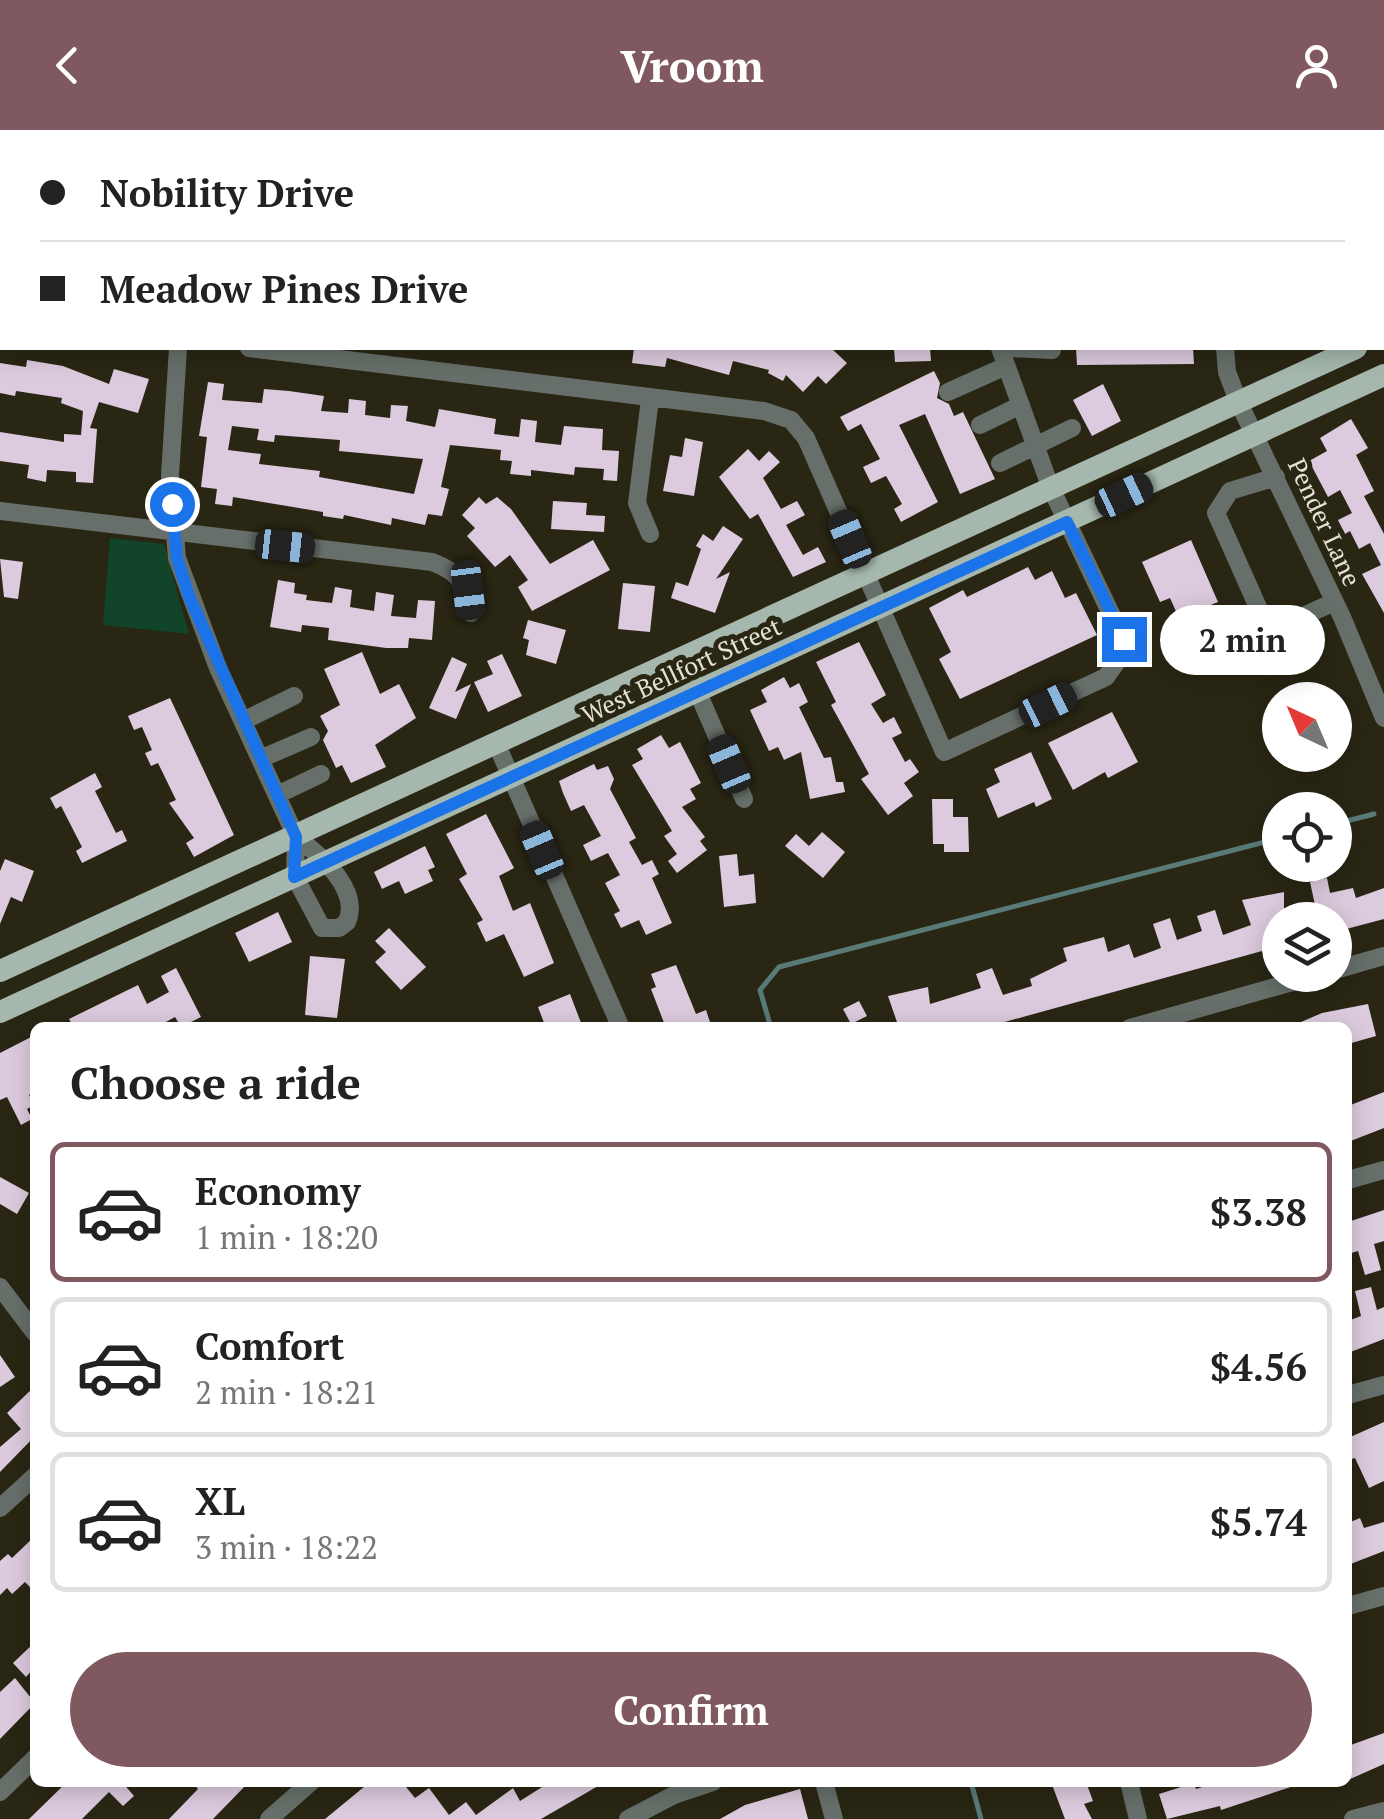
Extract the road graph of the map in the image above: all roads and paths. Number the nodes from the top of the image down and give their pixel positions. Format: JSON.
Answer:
{"nodes":[{"id":1,"x":178,"y":350,"type":"edge"},
{"id":2,"x":264,"y":350,"type":"edge"},
{"id":3,"x":1052,"y":350,"type":"dead end"},
{"id":4,"x":1225,"y":350,"type":"edge"},
{"id":5,"x":1352,"y":350,"type":"edge"},
{"id":6,"x":1005,"y":354,"type":"edge"},
{"id":7,"x":1384,"y":375,"type":"edge"},
{"id":8,"x":948,"y":392,"type":"dead end"},
{"id":9,"x":650,"y":400,"type":"junction"},
{"id":10,"x":1238,"y":401,"type":"junction"},
{"id":11,"x":1021,"y":406,"type":"junction"},
{"id":12,"x":980,"y":425,"type":"dead end"},
{"id":13,"x":1072,"y":428,"type":"dead end"},
{"id":14,"x":1254,"y":434,"type":"junction"},
{"id":15,"x":1036,"y":446,"type":"junction"},
{"id":16,"x":1000,"y":464,"type":"dead end"},
{"id":17,"x":1276,"y":477,"type":"junction"},
{"id":18,"x":1050,"y":486,"type":"junction"},
{"id":19,"x":0,"y":511,"type":"edge"},
{"id":20,"x":1067,"y":522,"type":"junction"},
{"id":21,"x":174,"y":533,"type":"junction"},
{"id":22,"x":650,"y":534,"type":"dead end"},
{"id":23,"x":864,"y":572,"type":"junction"},
{"id":24,"x":1334,"y":602,"type":"junction"},
{"id":25,"x":880,"y":608,"type":"junction"},
{"id":26,"x":471,"y":612,"type":"dead end"},
{"id":27,"x":683,"y":658,"type":"junction"},
{"id":28,"x":698,"y":693,"type":"junction"},
{"id":29,"x":294,"y":696,"type":"dead end"},
{"id":30,"x":1384,"y":718,"type":"edge"},
{"id":31,"x":243,"y":720,"type":"junction"},
{"id":32,"x":311,"y":736,"type":"dead end"},
{"id":33,"x":496,"y":744,"type":"junction"},
{"id":34,"x":260,"y":759,"type":"junction"},
{"id":35,"x":321,"y":774,"type":"dead end"},
{"id":36,"x":511,"y":778,"type":"junction"},
{"id":37,"x":277,"y":795,"type":"junction"},
{"id":38,"x":744,"y":799,"type":"dead end"},
{"id":39,"x":296,"y":837,"type":"junction"},
{"id":40,"x":328,"y":862,"type":"junction"},
{"id":41,"x":294,"y":877,"type":"junction"},
{"id":42,"x":1384,"y":956,"type":"edge"},
{"id":43,"x":1352,"y":965,"type":"edge"},
{"id":44,"x":0,"y":972,"type":"edge"},
{"id":45,"x":1262,"y":991,"type":"edge"},
{"id":46,"x":0,"y":1012,"type":"edge"},
{"id":47,"x":618,"y":1022,"type":"edge"},
{"id":48,"x":1151,"y":1022,"type":"edge"},
{"id":49,"x":1384,"y":1170,"type":"edge"},
{"id":50,"x":1352,"y":1179,"type":"edge"},
{"id":51,"x":0,"y":1287,"type":"edge"},
{"id":52,"x":30,"y":1326,"type":"edge"},
{"id":53,"x":1384,"y":1385,"type":"edge"},
{"id":54,"x":1352,"y":1394,"type":"edge"},
{"id":55,"x":30,"y":1481,"type":"edge"},
{"id":56,"x":0,"y":1508,"type":"edge"},
{"id":57,"x":1384,"y":1596,"type":"edge"},
{"id":58,"x":1352,"y":1605,"type":"edge"},
{"id":59,"x":30,"y":1763,"type":"edge"},
{"id":60,"x":305,"y":1787,"type":"edge"},
{"id":61,"x":697,"y":1787,"type":"edge"},
{"id":62,"x":825,"y":1787,"type":"edge"},
{"id":63,"x":1130,"y":1787,"type":"edge"},
{"id":64,"x":0,"y":1792,"type":"edge"},
{"id":65,"x":1384,"y":1811,"type":"edge"},
{"id":66,"x":269,"y":1819,"type":"edge"},
{"id":67,"x":628,"y":1819,"type":"edge"},
{"id":68,"x":834,"y":1819,"type":"edge"},
{"id":69,"x":1138,"y":1819,"type":"edge"},
{"id":70,"x":1354,"y":1819,"type":"edge"}],
"edges":[{"from":1,"to":21,"type":"street"},
{"from":2,"to":9,"type":"street"},
{"from":3,"to":6,"type":"street"},
{"from":4,"to":10,"type":"street","name":"Pender Lane"},
{"from":5,"to":10,"type":"main road","name":"West Bellfort Street"},
{"from":6,"to":8,"type":"street"},
{"from":6,"to":11,"type":"street"},
{"from":7,"to":14,"type":"main road","name":"West Bellfort Street"},
{"from":9,"to":22,"type":"street"},
{"from":9,"to":23,"type":"street"},
{"from":10,"to":14,"type":"street","name":"Pender Lane"},
{"from":10,"to":18,"type":"main road","name":"West Bellfort Street"},
{"from":11,"to":12,"type":"street"},
{"from":11,"to":15,"type":"street"},
{"from":13,"to":15,"type":"street"},
{"from":14,"to":17,"type":"street","name":"Pender Lane"},
{"from":14,"to":20,"type":"main road","name":"West Bellfort Street"},
{"from":15,"to":16,"type":"street"},
{"from":15,"to":18,"type":"street"},
{"from":17,"to":24,"type":"street","name":"Pender Lane"},
{"from":17,"to":24,"type":"street"},
{"from":18,"to":20,"type":"street"},
{"from":18,"to":23,"type":"main road","name":"West Bellfort Street"},
{"from":19,"to":21,"type":"street"},
{"from":20,"to":25,"type":"main road","name":"West Bellfort Street"},
{"from":20,"to":25,"type":"street"},
{"from":21,"to":26,"type":"street"},
{"from":21,"to":31,"type":"street"},
{"from":23,"to":25,"type":"street"},
{"from":23,"to":27,"type":"main road","name":"West Bellfort Street"},
{"from":24,"to":30,"type":"street","name":"Pender Lane"},
{"from":25,"to":28,"type":"main road","name":"West Bellfort Street"},
{"from":27,"to":28,"type":"street"},
{"from":27,"to":33,"type":"main road","name":"West Bellfort Street"},
{"from":28,"to":36,"type":"main road","name":"West Bellfort Street"},
{"from":28,"to":38,"type":"street"},
{"from":29,"to":31,"type":"street"},
{"from":31,"to":34,"type":"street"},
{"from":32,"to":34,"type":"street"},
{"from":33,"to":36,"type":"street"},
{"from":33,"to":39,"type":"main road","name":"West Bellfort Street"},
{"from":34,"to":37,"type":"street"},
{"from":35,"to":37,"type":"street"},
{"from":36,"to":40,"type":"main road","name":"West Bellfort Street"},
{"from":36,"to":47,"type":"street"},
{"from":37,"to":39,"type":"street"},
{"from":39,"to":40,"type":"street"},
{"from":39,"to":41,"type":"street"},
{"from":39,"to":44,"type":"main road","name":"West Bellfort Street"},
{"from":40,"to":41,"type":"main road","name":"West Bellfort Street"},
{"from":40,"to":41,"type":"street"},
{"from":41,"to":46,"type":"main road","name":"West Bellfort Street"},
{"from":42,"to":43,"type":"street"},
{"from":45,"to":48,"type":"street"},
{"from":49,"to":50,"type":"street"},
{"from":51,"to":52,"type":"street"},
{"from":53,"to":54,"type":"street"},
{"from":55,"to":56,"type":"street"},
{"from":57,"to":58,"type":"street"},
{"from":59,"to":64,"type":"street"},
{"from":60,"to":66,"type":"street"},
{"from":61,"to":67,"type":"street"},
{"from":62,"to":68,"type":"street"},
{"from":63,"to":69,"type":"street"},
{"from":65,"to":70,"type":"street"}]}
